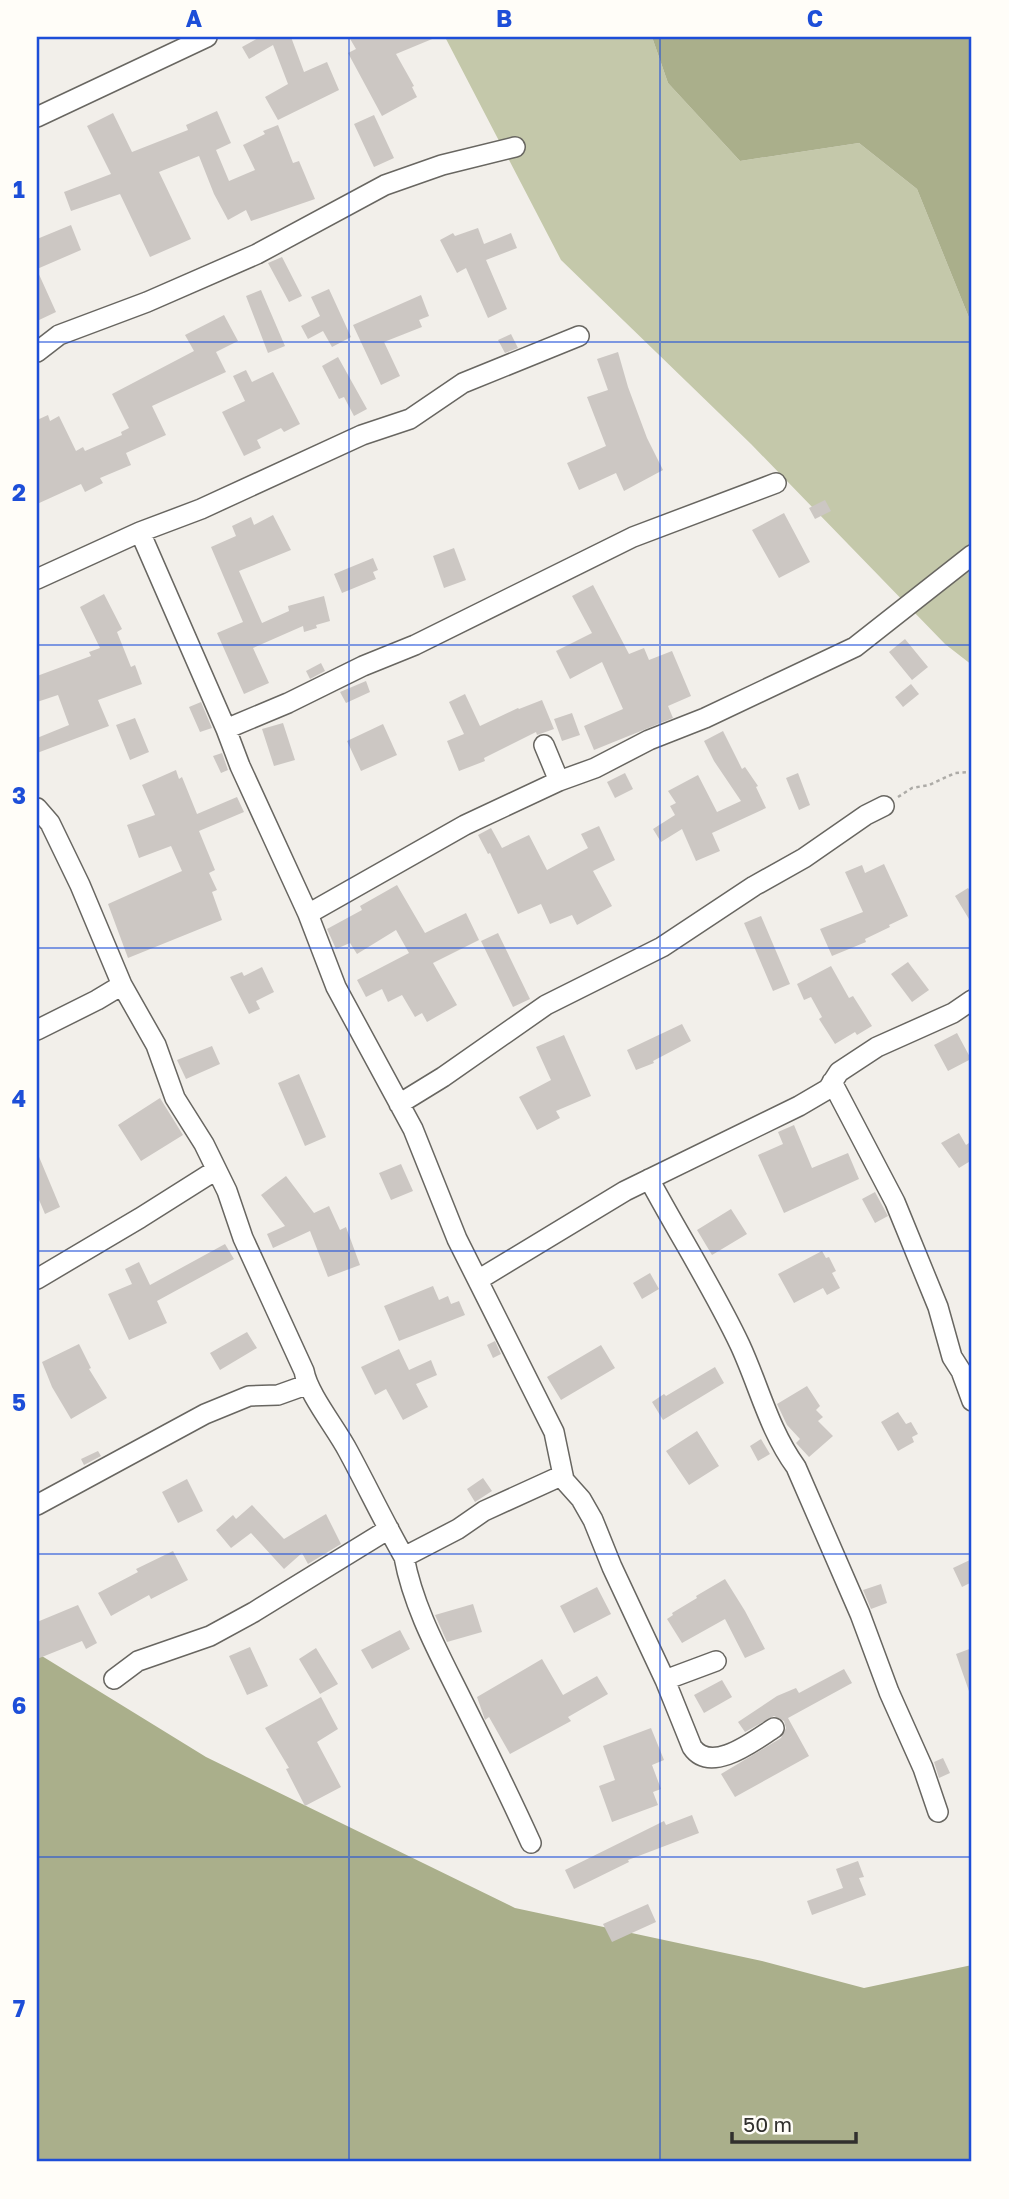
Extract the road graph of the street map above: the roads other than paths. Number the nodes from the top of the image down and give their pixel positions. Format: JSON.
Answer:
{"nodes":[{"id":1,"x":206,"y":37,"type":"edge"},
{"id":2,"x":37,"y":117,"type":"edge"},
{"id":3,"x":515,"y":146,"type":"dead end"},
{"id":4,"x":579,"y":336,"type":"dead end"},
{"id":5,"x":37,"y":352,"type":"edge"},
{"id":6,"x":776,"y":483,"type":"dead end"},
{"id":7,"x":140,"y":532,"type":"junction"},
{"id":8,"x":972,"y":555,"type":"edge"},
{"id":9,"x":37,"y":579,"type":"edge"},
{"id":10,"x":226,"y":729,"type":"junction"},
{"id":11,"x":544,"y":745,"type":"dead end"},
{"id":12,"x":559,"y":781,"type":"junction"},
{"id":13,"x":884,"y":806,"type":"road end"},
{"id":14,"x":37,"y":808,"type":"edge"},
{"id":15,"x":308,"y":914,"type":"junction"},
{"id":16,"x":121,"y":985,"type":"junction"},
{"id":17,"x":972,"y":1000,"type":"edge"},
{"id":18,"x":37,"y":1030,"type":"edge"},
{"id":19,"x":832,"y":1082,"type":"junction"},
{"id":20,"x":399,"y":1104,"type":"junction"},
{"id":21,"x":216,"y":1170,"type":"junction"},
{"id":22,"x":649,"y":1179,"type":"junction"},
{"id":23,"x":37,"y":1279,"type":"edge"},
{"id":24,"x":478,"y":1280,"type":"junction"},
{"id":25,"x":306,"y":1384,"type":"junction"},
{"id":26,"x":972,"y":1401,"type":"edge"},
{"id":27,"x":563,"y":1475,"type":"junction"},
{"id":28,"x":37,"y":1505,"type":"edge"},
{"id":29,"x":389,"y":1529,"type":"junction"},
{"id":30,"x":404,"y":1557,"type":"junction"},
{"id":31,"x":716,"y":1661,"type":"dead end"},
{"id":32,"x":114,"y":1678,"type":"dead end"},
{"id":33,"x":665,"y":1680,"type":"junction"},
{"id":34,"x":774,"y":1728,"type":"dead end"},
{"id":35,"x":938,"y":1812,"type":"dead end"},
{"id":36,"x":531,"y":1843,"type":"dead end"}],
"edges":[{"from":1,"to":2,"type":"street"},
{"from":3,"to":5,"type":"street"},
{"from":4,"to":7,"type":"street"},
{"from":6,"to":10,"type":"street"},
{"from":7,"to":9,"type":"street"},
{"from":7,"to":10,"type":"street"},
{"from":8,"to":12,"type":"street"},
{"from":10,"to":15,"type":"street"},
{"from":11,"to":12,"type":"street"},
{"from":12,"to":15,"type":"street"},
{"from":13,"to":20,"type":"street"},
{"from":14,"to":16,"type":"street"},
{"from":15,"to":20,"type":"street"},
{"from":16,"to":18,"type":"street"},
{"from":16,"to":21,"type":"street"},
{"from":17,"to":19,"type":"street"},
{"from":19,"to":22,"type":"street"},
{"from":19,"to":26,"type":"street"},
{"from":20,"to":24,"type":"street"},
{"from":21,"to":23,"type":"street"},
{"from":21,"to":25,"type":"street"},
{"from":22,"to":24,"type":"street"},
{"from":22,"to":35,"type":"street"},
{"from":24,"to":27,"type":"street"},
{"from":25,"to":28,"type":"street"},
{"from":25,"to":29,"type":"street"},
{"from":27,"to":30,"type":"street"},
{"from":27,"to":33,"type":"street"},
{"from":29,"to":30,"type":"street"},
{"from":29,"to":32,"type":"street"},
{"from":30,"to":36,"type":"street"},
{"from":31,"to":33,"type":"street"},
{"from":33,"to":34,"type":"street"}]}
